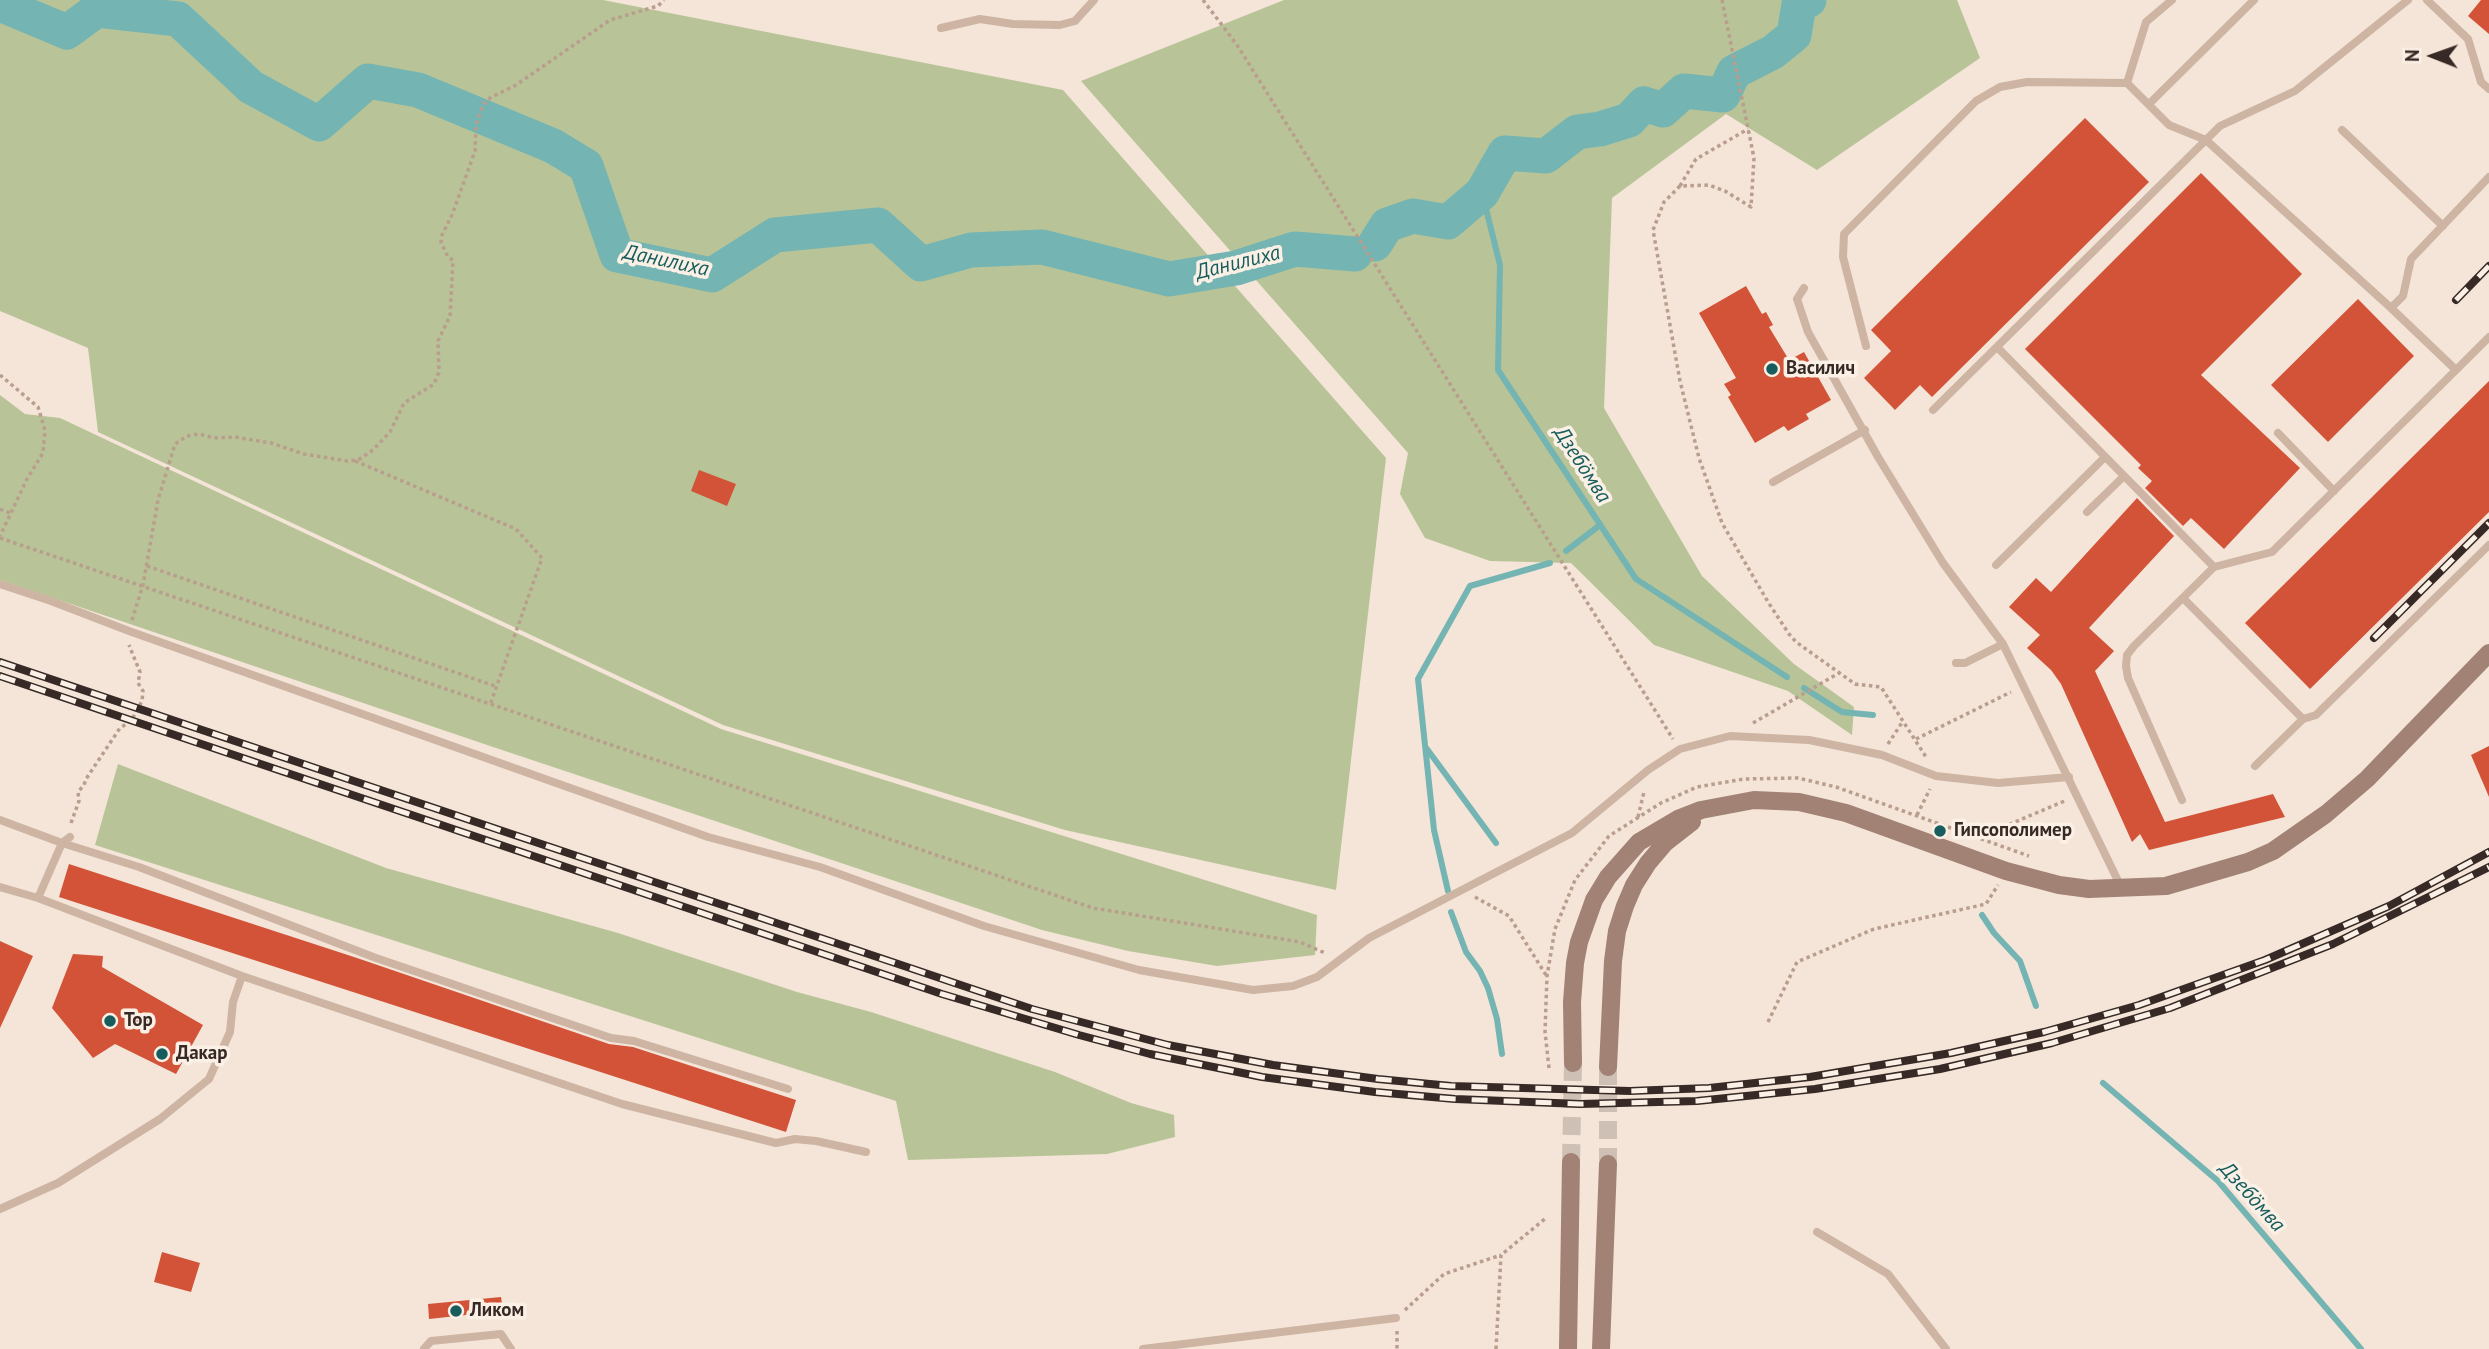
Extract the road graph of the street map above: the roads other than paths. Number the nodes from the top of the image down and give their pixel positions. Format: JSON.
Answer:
{"nodes":[{"id":1,"x":1094,"y":0,"type":"edge"},
{"id":2,"x":2172,"y":0,"type":"edge"},
{"id":3,"x":2254,"y":0,"type":"edge"},
{"id":4,"x":2408,"y":0,"type":"edge"},
{"id":5,"x":2427,"y":0,"type":"edge"},
{"id":6,"x":941,"y":29,"type":"dead end"},
{"id":7,"x":2127,"y":83,"type":"junction"},
{"id":8,"x":2489,"y":89,"type":"edge"},
{"id":9,"x":2149,"y":104,"type":"junction"},
{"id":10,"x":2342,"y":130,"type":"dead end"},
{"id":11,"x":2206,"y":140,"type":"junction"},
{"id":12,"x":2489,"y":177,"type":"edge"},
{"id":13,"x":2443,"y":226,"type":"junction"},
{"id":14,"x":1804,"y":288,"type":"dead end"},
{"id":15,"x":2391,"y":308,"type":"junction"},
{"id":16,"x":2489,"y":337,"type":"edge"},
{"id":17,"x":1866,"y":346,"type":"dead end"},
{"id":18,"x":1997,"y":347,"type":"junction"},
{"id":19,"x":2456,"y":370,"type":"junction"},
{"id":20,"x":1933,"y":410,"type":"dead end"},
{"id":21,"x":1865,"y":430,"type":"junction"},
{"id":22,"x":2278,"y":433,"type":"dead end"},
{"id":23,"x":2105,"y":457,"type":"junction"},
{"id":24,"x":2124,"y":476,"type":"junction"},
{"id":25,"x":1773,"y":482,"type":"dead end"},
{"id":26,"x":2334,"y":491,"type":"junction"},
{"id":27,"x":2087,"y":512,"type":"dead end"},
{"id":28,"x":2489,"y":545,"type":"edge"},
{"id":29,"x":1996,"y":565,"type":"dead end"},
{"id":30,"x":2214,"y":567,"type":"junction"},
{"id":31,"x":0,"y":584,"type":"edge"},
{"id":32,"x":2183,"y":598,"type":"junction"},
{"id":33,"x":2003,"y":644,"type":"junction"},
{"id":34,"x":2489,"y":653,"type":"edge"},
{"id":35,"x":1956,"y":663,"type":"dead end"},
{"id":36,"x":2303,"y":719,"type":"junction"},
{"id":37,"x":2255,"y":766,"type":"dead end"},
{"id":38,"x":2069,"y":777,"type":"junction"},
{"id":39,"x":2182,"y":800,"type":"dead end"},
{"id":40,"x":1726,"y":804,"type":"junction"},
{"id":41,"x":0,"y":820,"type":"edge"},
{"id":42,"x":70,"y":837,"type":"road end"},
{"id":43,"x":62,"y":843,"type":"junction"},
{"id":44,"x":0,"y":887,"type":"edge"},
{"id":45,"x":2122,"y":889,"type":"junction"},
{"id":46,"x":38,"y":898,"type":"junction"},
{"id":47,"x":242,"y":976,"type":"junction"},
{"id":48,"x":1573,"y":1063,"type":"tunnel mouth"},
{"id":49,"x":1608,"y":1067,"type":"tunnel mouth"},
{"id":50,"x":788,"y":1089,"type":"dead end"},
{"id":51,"x":866,"y":1152,"type":"dead end"},
{"id":52,"x":1572,"y":1162,"type":"tunnel mouth"},
{"id":53,"x":1608,"y":1164,"type":"tunnel mouth"},
{"id":54,"x":0,"y":1209,"type":"edge"},
{"id":55,"x":1817,"y":1231,"type":"dead end"},
{"id":56,"x":1396,"y":1318,"type":"road end"},
{"id":57,"x":425,"y":1349,"type":"edge"},
{"id":58,"x":511,"y":1349,"type":"edge"},
{"id":59,"x":1143,"y":1349,"type":"edge"},
{"id":60,"x":1568,"y":1349,"type":"edge"},
{"id":61,"x":1601,"y":1349,"type":"edge"},
{"id":62,"x":1946,"y":1349,"type":"edge"}],
"edges":[{"from":1,"to":6,"type":"lane"},
{"from":2,"to":7,"type":"lane"},
{"from":3,"to":9,"type":"lane"},
{"from":4,"to":11,"type":"lane"},
{"from":5,"to":8,"type":"lane"},
{"from":7,"to":9,"type":"lane"},
{"from":7,"to":17,"type":"lane"},
{"from":9,"to":11,"type":"lane"},
{"from":10,"to":13,"type":"lane"},
{"from":11,"to":15,"type":"lane"},
{"from":11,"to":18,"type":"lane"},
{"from":12,"to":13,"type":"lane"},
{"from":13,"to":15,"type":"lane"},
{"from":14,"to":21,"type":"lane"},
{"from":15,"to":19,"type":"lane"},
{"from":16,"to":19,"type":"lane"},
{"from":18,"to":20,"type":"lane"},
{"from":18,"to":23,"type":"lane"},
{"from":19,"to":26,"type":"lane"},
{"from":21,"to":25,"type":"lane"},
{"from":21,"to":33,"type":"lane"},
{"from":22,"to":26,"type":"lane"},
{"from":23,"to":24,"type":"lane"},
{"from":23,"to":29,"type":"lane"},
{"from":24,"to":27,"type":"lane"},
{"from":24,"to":30,"type":"lane"},
{"from":26,"to":30,"type":"lane"},
{"from":28,"to":36,"type":"lane"},
{"from":30,"to":32,"type":"lane"},
{"from":31,"to":38,"type":"lane"},
{"from":32,"to":36,"type":"lane"},
{"from":32,"to":39,"type":"lane"},
{"from":33,"to":35,"type":"lane"},
{"from":33,"to":38,"type":"lane"},
{"from":34,"to":45,"type":"main road"},
{"from":36,"to":37,"type":"lane"},
{"from":38,"to":45,"type":"lane"},
{"from":40,"to":45,"type":"main road"},
{"from":40,"to":48,"type":"main road"},
{"from":40,"to":49,"type":"main road"},
{"from":41,"to":43,"type":"lane"},
{"from":42,"to":43,"type":"lane"},
{"from":43,"to":46,"type":"lane"},
{"from":43,"to":50,"type":"lane"},
{"from":44,"to":46,"type":"lane"},
{"from":46,"to":47,"type":"lane"},
{"from":47,"to":51,"type":"lane"},
{"from":47,"to":54,"type":"lane"},
{"from":52,"to":60,"type":"main road"},
{"from":53,"to":61,"type":"main road"},
{"from":55,"to":62,"type":"lane"},
{"from":56,"to":59,"type":"lane"},
{"from":57,"to":58,"type":"lane"}]}
